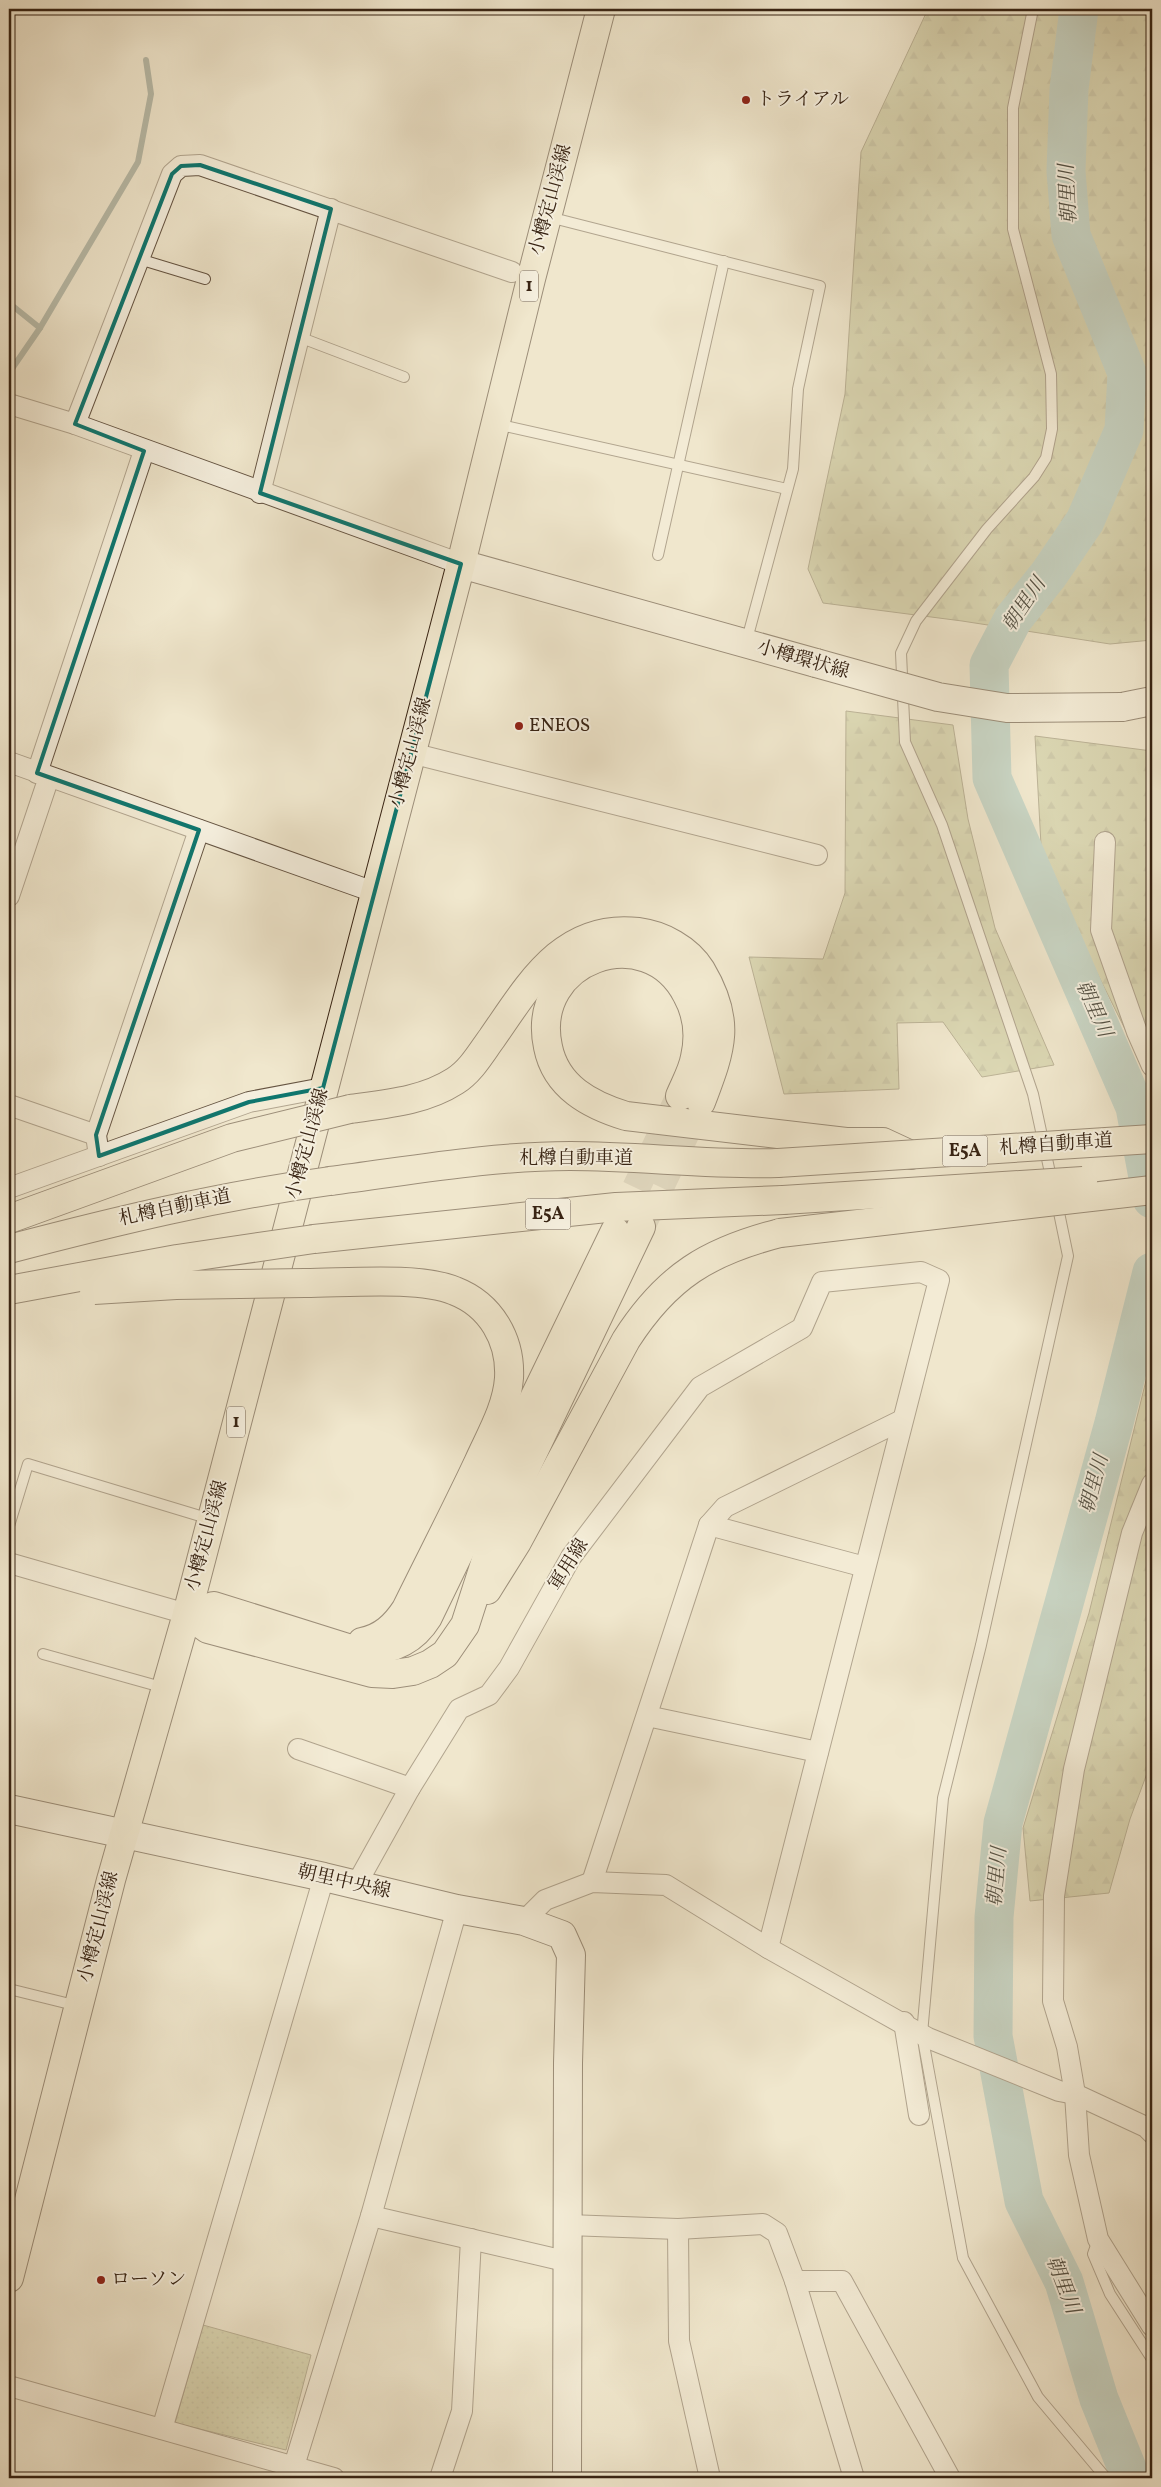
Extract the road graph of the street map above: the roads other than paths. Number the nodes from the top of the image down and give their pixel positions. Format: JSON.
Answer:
{"nodes":[{"id":1,"x":601,"y":9,"type":"edge"},
{"id":2,"x":1034,"y":9,"type":"edge"},
{"id":3,"x":331,"y":210,"type":"junction"},
{"id":4,"x":547,"y":216,"type":"junction"},
{"id":5,"x":139,"y":258,"type":"junction"},
{"id":6,"x":724,"y":261,"type":"junction"},
{"id":7,"x":512,"y":272,"type":"dead end"},
{"id":8,"x":205,"y":279,"type":"dead end"},
{"id":9,"x":299,"y":337,"type":"junction"},
{"id":10,"x":404,"y":377,"type":"dead end"},
{"id":11,"x":9,"y":404,"type":"edge"},
{"id":12,"x":75,"y":424,"type":"junction"},
{"id":13,"x":495,"y":424,"type":"junction"},
{"id":14,"x":144,"y":451,"type":"junction"},
{"id":15,"x":677,"y":465,"type":"junction"},
{"id":16,"x":788,"y":489,"type":"junction"},
{"id":17,"x":260,"y":493,"type":"junction"},
{"id":18,"x":658,"y":555,"type":"dead end"},
{"id":19,"x":461,"y":564,"type":"junction"},
{"id":20,"x":746,"y":644,"type":"junction"},
{"id":21,"x":1152,"y":701,"type":"edge"},
{"id":22,"x":411,"y":753,"type":"junction"},
{"id":23,"x":9,"y":762,"type":"edge"},
{"id":24,"x":43,"y":775,"type":"junction"},
{"id":25,"x":199,"y":830,"type":"junction"},
{"id":26,"x":1105,"y":842,"type":"dead end"},
{"id":27,"x":817,"y":855,"type":"dead end"},
{"id":28,"x":374,"y":892,"type":"junction"},
{"id":29,"x":9,"y":896,"type":"edge"},
{"id":30,"x":1152,"y":1066,"type":"edge"},
{"id":31,"x":323,"y":1088,"type":"junction"},
{"id":32,"x":9,"y":1104,"type":"edge"},
{"id":33,"x":96,"y":1135,"type":"junction"},
{"id":34,"x":1152,"y":1139,"type":"edge"},
{"id":35,"x":912,"y":1155,"type":"junction"},
{"id":36,"x":99,"y":1156,"type":"junction"},
{"id":37,"x":1152,"y":1179,"type":"edge"},
{"id":38,"x":9,"y":1188,"type":"edge"},
{"id":39,"x":1152,"y":1190,"type":"edge"},
{"id":40,"x":9,"y":1219,"type":"edge"},
{"id":41,"x":9,"y":1249,"type":"edge"},
{"id":42,"x":9,"y":1290,"type":"edge"},
{"id":43,"x":9,"y":1303,"type":"edge"},
{"id":44,"x":902,"y":1420,"type":"junction"},
{"id":45,"x":1152,"y":1484,"type":"edge"},
{"id":46,"x":211,"y":1519,"type":"junction"},
{"id":47,"x":9,"y":1526,"type":"edge"},
{"id":48,"x":709,"y":1526,"type":"junction"},
{"id":49,"x":9,"y":1563,"type":"edge"},
{"id":50,"x":865,"y":1567,"type":"junction"},
{"id":51,"x":186,"y":1614,"type":"junction"},
{"id":52,"x":465,"y":1624,"type":"junction"},
{"id":53,"x":328,"y":1642,"type":"junction"},
{"id":54,"x":43,"y":1654,"type":"dead end"},
{"id":55,"x":165,"y":1688,"type":"junction"},
{"id":56,"x":647,"y":1716,"type":"junction"},
{"id":57,"x":298,"y":1749,"type":"dead end"},
{"id":58,"x":818,"y":1752,"type":"junction"},
{"id":59,"x":410,"y":1788,"type":"junction"},
{"id":60,"x":9,"y":1809,"type":"edge"},
{"id":61,"x":123,"y":1834,"type":"junction"},
{"id":62,"x":324,"y":1877,"type":"junction"},
{"id":63,"x":592,"y":1882,"type":"junction"},
{"id":64,"x":356,"y":1885,"type":"junction"},
{"id":65,"x":457,"y":1909,"type":"junction"},
{"id":66,"x":524,"y":1921,"type":"junction"},
{"id":67,"x":768,"y":1948,"type":"junction"},
{"id":68,"x":9,"y":1989,"type":"edge"},
{"id":69,"x":79,"y":2006,"type":"junction"},
{"id":70,"x":904,"y":2022,"type":"junction"},
{"id":71,"x":925,"y":2036,"type":"junction"},
{"id":72,"x":1067,"y":2093,"type":"junction"},
{"id":73,"x":918,"y":2115,"type":"dead end"},
{"id":74,"x":1152,"y":2133,"type":"edge"},
{"id":75,"x":371,"y":2216,"type":"junction"},
{"id":76,"x":568,"y":2225,"type":"junction"},
{"id":77,"x":678,"y":2229,"type":"junction"},
{"id":78,"x":471,"y":2239,"type":"junction"},
{"id":79,"x":1098,"y":2239,"type":"junction"},
{"id":80,"x":568,"y":2262,"type":"junction"},
{"id":81,"x":9,"y":2278,"type":"edge"},
{"id":82,"x":795,"y":2281,"type":"junction"},
{"id":83,"x":1152,"y":2326,"type":"edge"},
{"id":84,"x":1152,"y":2359,"type":"edge"},
{"id":85,"x":9,"y":2386,"type":"edge"},
{"id":86,"x":162,"y":2429,"type":"junction"},
{"id":87,"x":294,"y":2466,"type":"junction"},
{"id":88,"x":334,"y":2478,"type":"edge"},
{"id":89,"x":440,"y":2478,"type":"edge"},
{"id":90,"x":567,"y":2478,"type":"edge"},
{"id":91,"x":710,"y":2478,"type":"edge"},
{"id":92,"x":854,"y":2478,"type":"edge"},
{"id":93,"x":950,"y":2478,"type":"edge"},
{"id":94,"x":1106,"y":2478,"type":"edge"}],
"edges":[{"from":1,"to":4,"type":"main road","name":"小樽定山渓線","number":"1"},
{"from":2,"to":71,"type":"lane"},
{"from":3,"to":5,"type":"street"},
{"from":3,"to":7,"type":"street"},
{"from":3,"to":9,"type":"street"},
{"from":4,"to":6,"type":"lane"},
{"from":4,"to":13,"type":"main road","name":"小樽定山渓線","number":"1"},
{"from":5,"to":8,"type":"lane"},
{"from":5,"to":12,"type":"street"},
{"from":6,"to":15,"type":"lane"},
{"from":6,"to":16,"type":"lane"},
{"from":9,"to":10,"type":"lane"},
{"from":9,"to":17,"type":"street"},
{"from":11,"to":12,"type":"street"},
{"from":12,"to":14,"type":"street"},
{"from":13,"to":15,"type":"lane"},
{"from":13,"to":19,"type":"main road","name":"小樽定山渓線","number":"1"},
{"from":14,"to":17,"type":"street"},
{"from":14,"to":24,"type":"street"},
{"from":15,"to":16,"type":"lane"},
{"from":15,"to":18,"type":"lane"},
{"from":16,"to":20,"type":"lane"},
{"from":17,"to":19,"type":"street"},
{"from":19,"to":20,"type":"street","name":"小樽環状線"},
{"from":19,"to":22,"type":"main road","name":"小樽定山渓線","number":"1"},
{"from":20,"to":21,"type":"street","name":"小樽環状線","bridge":true},
{"from":22,"to":27,"type":"street"},
{"from":22,"to":28,"type":"main road","name":"小樽定山渓線","number":"1"},
{"from":23,"to":24,"type":"street"},
{"from":24,"to":25,"type":"street"},
{"from":24,"to":29,"type":"street"},
{"from":25,"to":28,"type":"street"},
{"from":25,"to":33,"type":"street"},
{"from":26,"to":30,"type":"street"},
{"from":28,"to":31,"type":"main road","name":"小樽定山渓線","number":"1"},
{"from":31,"to":36,"type":"street"},
{"from":31,"to":46,"type":"main road","name":"小樽定山渓線","number":"1"},
{"from":32,"to":33,"type":"street"},
{"from":33,"to":36,"type":"street"},
{"from":34,"to":35,"type":"main road","name":"札樽自動車道","number":"E5A","bridge":true},
{"from":35,"to":40,"type":"main road","bridge":true},
{"from":35,"to":41,"type":"main road","name":"札樽自動車道","number":"E5A","bridge":true},
{"from":36,"to":38,"type":"street"},
{"from":37,"to":42,"type":"main road","name":"札樽自動車道","number":"E5A","bridge":true},
{"from":39,"to":52,"type":"main road","bridge":true},
{"from":43,"to":53,"type":"main road","bridge":true},
{"from":44,"to":48,"type":"street"},
{"from":44,"to":50,"type":"street"},
{"from":44,"to":59,"type":"street","name":"軍用線"},
{"from":45,"to":72,"type":"street"},
{"from":46,"to":47,"type":"lane"},
{"from":46,"to":51,"type":"main road","name":"小樽定山渓線","number":"1"},
{"from":48,"to":50,"type":"street"},
{"from":48,"to":56,"type":"street"},
{"from":49,"to":51,"type":"street"},
{"from":50,"to":58,"type":"street"},
{"from":51,"to":52,"type":"main road"},
{"from":51,"to":53,"type":"main road"},
{"from":51,"to":55,"type":"main road","name":"小樽定山渓線","number":"1"},
{"from":52,"to":53,"type":"main road"},
{"from":54,"to":55,"type":"lane"},
{"from":55,"to":61,"type":"main road","name":"小樽定山渓線","number":"1"},
{"from":56,"to":58,"type":"street"},
{"from":56,"to":63,"type":"street"},
{"from":57,"to":59,"type":"street"},
{"from":58,"to":67,"type":"street"},
{"from":59,"to":64,"type":"street","name":"軍用線"},
{"from":60,"to":61,"type":"street","name":"朝里中央線"},
{"from":61,"to":62,"type":"street","name":"朝里中央線"},
{"from":61,"to":69,"type":"main road","name":"小樽定山渓線","number":"1"},
{"from":62,"to":64,"type":"street","name":"朝里中央線"},
{"from":62,"to":86,"type":"street"},
{"from":63,"to":66,"type":"street"},
{"from":63,"to":67,"type":"street"},
{"from":64,"to":65,"type":"street","name":"朝里中央線"},
{"from":65,"to":66,"type":"street","name":"朝里中央線"},
{"from":65,"to":75,"type":"street"},
{"from":66,"to":76,"type":"street","name":"朝里中央線"},
{"from":67,"to":70,"type":"street"},
{"from":68,"to":69,"type":"lane"},
{"from":69,"to":81,"type":"main road","name":"小樽定山渓線","number":"1"},
{"from":70,"to":71,"type":"street"},
{"from":70,"to":73,"type":"street"},
{"from":71,"to":72,"type":"street"},
{"from":71,"to":94,"type":"lane"},
{"from":72,"to":74,"type":"street"},
{"from":72,"to":79,"type":"street"},
{"from":75,"to":78,"type":"street"},
{"from":75,"to":87,"type":"street"},
{"from":76,"to":77,"type":"street"},
{"from":76,"to":80,"type":"street"},
{"from":77,"to":82,"type":"street"},
{"from":77,"to":91,"type":"street"},
{"from":78,"to":80,"type":"street"},
{"from":78,"to":89,"type":"street"},
{"from":79,"to":83,"type":"street"},
{"from":79,"to":84,"type":"lane"},
{"from":80,"to":90,"type":"street"},
{"from":82,"to":92,"type":"street"},
{"from":82,"to":93,"type":"street"},
{"from":85,"to":86,"type":"street"},
{"from":86,"to":87,"type":"street"},
{"from":87,"to":88,"type":"street"}]}
